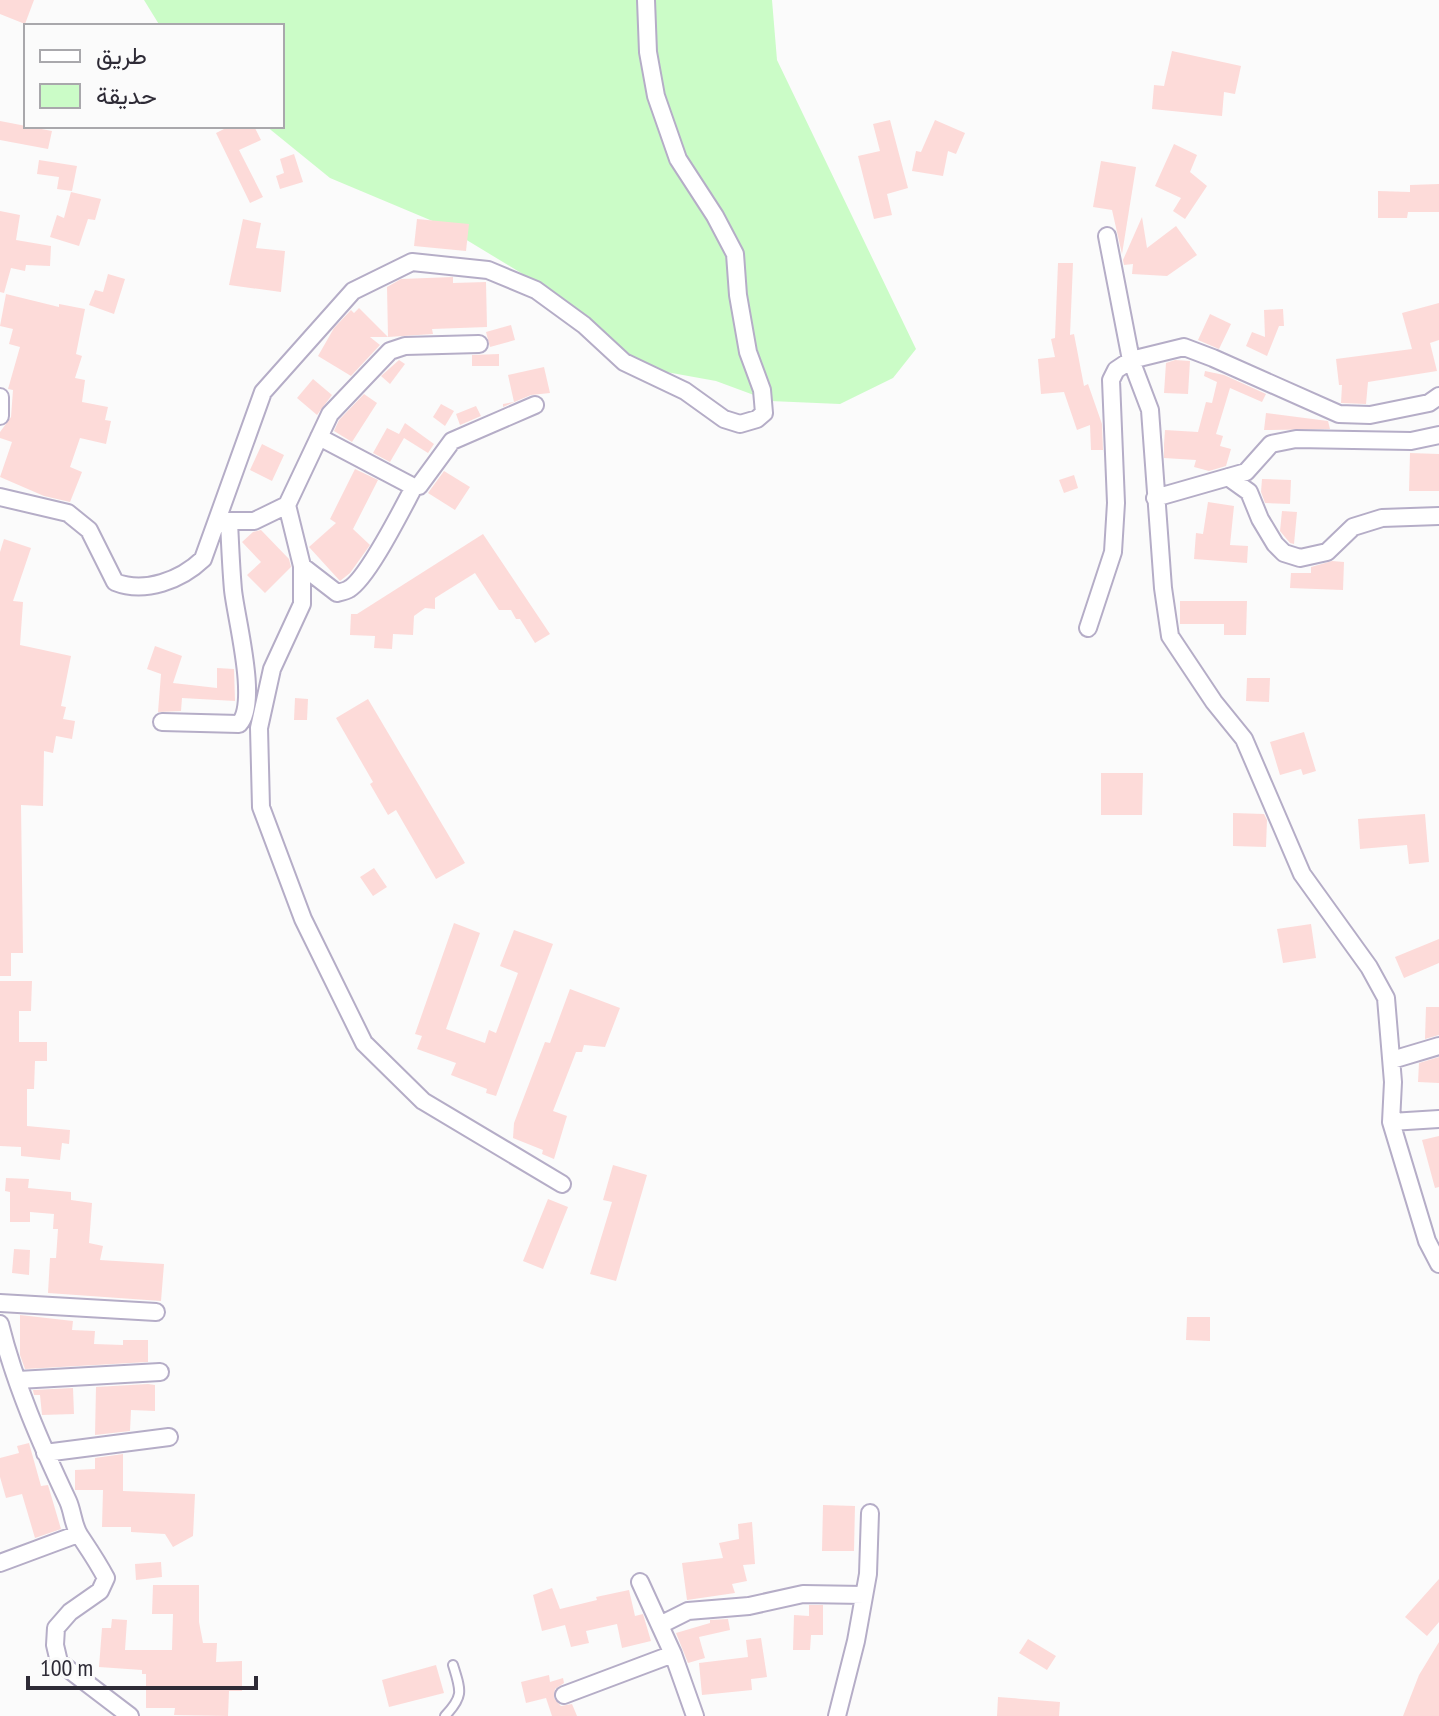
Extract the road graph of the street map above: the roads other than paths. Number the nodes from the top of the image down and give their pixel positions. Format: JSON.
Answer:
{"nodes":[{"id":1,"x":646,"y":0,"type":"edge"},
{"id":2,"x":1107,"y":236,"type":"dead end"},
{"id":3,"x":479,"y":344,"type":"dead end"},
{"id":4,"x":1131,"y":360,"type":"junction"},
{"id":5,"x":1439,"y":396,"type":"edge"},
{"id":6,"x":0,"y":397,"type":"edge"},
{"id":7,"x":535,"y":405,"type":"dead end"},
{"id":8,"x":0,"y":416,"type":"edge"},
{"id":9,"x":1439,"y":435,"type":"edge"},
{"id":10,"x":319,"y":437,"type":"junction"},
{"id":11,"x":1228,"y":477,"type":"junction"},
{"id":12,"x":414,"y":487,"type":"junction"},
{"id":13,"x":0,"y":497,"type":"edge"},
{"id":14,"x":1155,"y":498,"type":"junction"},
{"id":15,"x":287,"y":505,"type":"junction"},
{"id":16,"x":1439,"y":516,"type":"edge"},
{"id":17,"x":223,"y":521,"type":"junction"},
{"id":18,"x":302,"y":566,"type":"junction"},
{"id":19,"x":1088,"y":628,"type":"dead end"},
{"id":20,"x":162,"y":722,"type":"dead end"},
{"id":21,"x":1439,"y":1046,"type":"edge"},
{"id":22,"x":1392,"y":1060,"type":"junction"},
{"id":23,"x":1439,"y":1119,"type":"edge"},
{"id":24,"x":1391,"y":1122,"type":"junction"},
{"id":25,"x":562,"y":1184,"type":"dead end"},
{"id":26,"x":1433,"y":1240,"type":"edge"},
{"id":27,"x":1439,"y":1264,"type":"edge"},
{"id":28,"x":0,"y":1303,"type":"edge"},
{"id":29,"x":156,"y":1312,"type":"dead end"},
{"id":30,"x":0,"y":1324,"type":"edge"},
{"id":31,"x":160,"y":1372,"type":"dead end"},
{"id":32,"x":18,"y":1380,"type":"junction"},
{"id":33,"x":169,"y":1437,"type":"dead end"},
{"id":34,"x":45,"y":1453,"type":"junction"},
{"id":35,"x":870,"y":1513,"type":"dead end"},
{"id":36,"x":78,"y":1534,"type":"junction"},
{"id":37,"x":0,"y":1563,"type":"edge"},
{"id":38,"x":640,"y":1582,"type":"dead end"},
{"id":39,"x":864,"y":1595,"type":"junction"},
{"id":40,"x":660,"y":1625,"type":"junction"},
{"id":41,"x":673,"y":1654,"type":"junction"},
{"id":42,"x":453,"y":1665,"type":"dead end"},
{"id":43,"x":564,"y":1695,"type":"dead end"},
{"id":44,"x":130,"y":1716,"type":"edge"},
{"id":45,"x":445,"y":1716,"type":"edge"},
{"id":46,"x":695,"y":1716,"type":"edge"},
{"id":47,"x":837,"y":1716,"type":"edge"}],
"edges":[{"from":1,"to":17,"type":"street"},
{"from":2,"to":4,"type":"street"},
{"from":3,"to":10,"type":"street"},
{"from":4,"to":5,"type":"street"},
{"from":4,"to":14,"type":"street"},
{"from":4,"to":19,"type":"street"},
{"from":6,"to":8,"type":"street"},
{"from":7,"to":12,"type":"street"},
{"from":9,"to":11,"type":"street"},
{"from":10,"to":12,"type":"street"},
{"from":10,"to":15,"type":"street"},
{"from":11,"to":14,"type":"street"},
{"from":11,"to":16,"type":"street"},
{"from":12,"to":18,"type":"street"},
{"from":13,"to":17,"type":"street"},
{"from":14,"to":22,"type":"street"},
{"from":15,"to":17,"type":"street"},
{"from":15,"to":18,"type":"street"},
{"from":17,"to":20,"type":"street"},
{"from":18,"to":25,"type":"street"},
{"from":21,"to":22,"type":"street"},
{"from":22,"to":24,"type":"street"},
{"from":23,"to":24,"type":"street"},
{"from":24,"to":26,"type":"street"},
{"from":26,"to":27,"type":"street"},
{"from":28,"to":29,"type":"street"},
{"from":30,"to":32,"type":"street"},
{"from":31,"to":32,"type":"street"},
{"from":32,"to":34,"type":"street"},
{"from":33,"to":34,"type":"street"},
{"from":34,"to":36,"type":"street"},
{"from":35,"to":39,"type":"street"},
{"from":36,"to":37,"type":"street"},
{"from":36,"to":44,"type":"street"},
{"from":38,"to":40,"type":"street"},
{"from":39,"to":40,"type":"street"},
{"from":39,"to":47,"type":"street"},
{"from":40,"to":41,"type":"street"},
{"from":41,"to":43,"type":"street"},
{"from":41,"to":46,"type":"street"},
{"from":42,"to":45,"type":"lane"}]}
